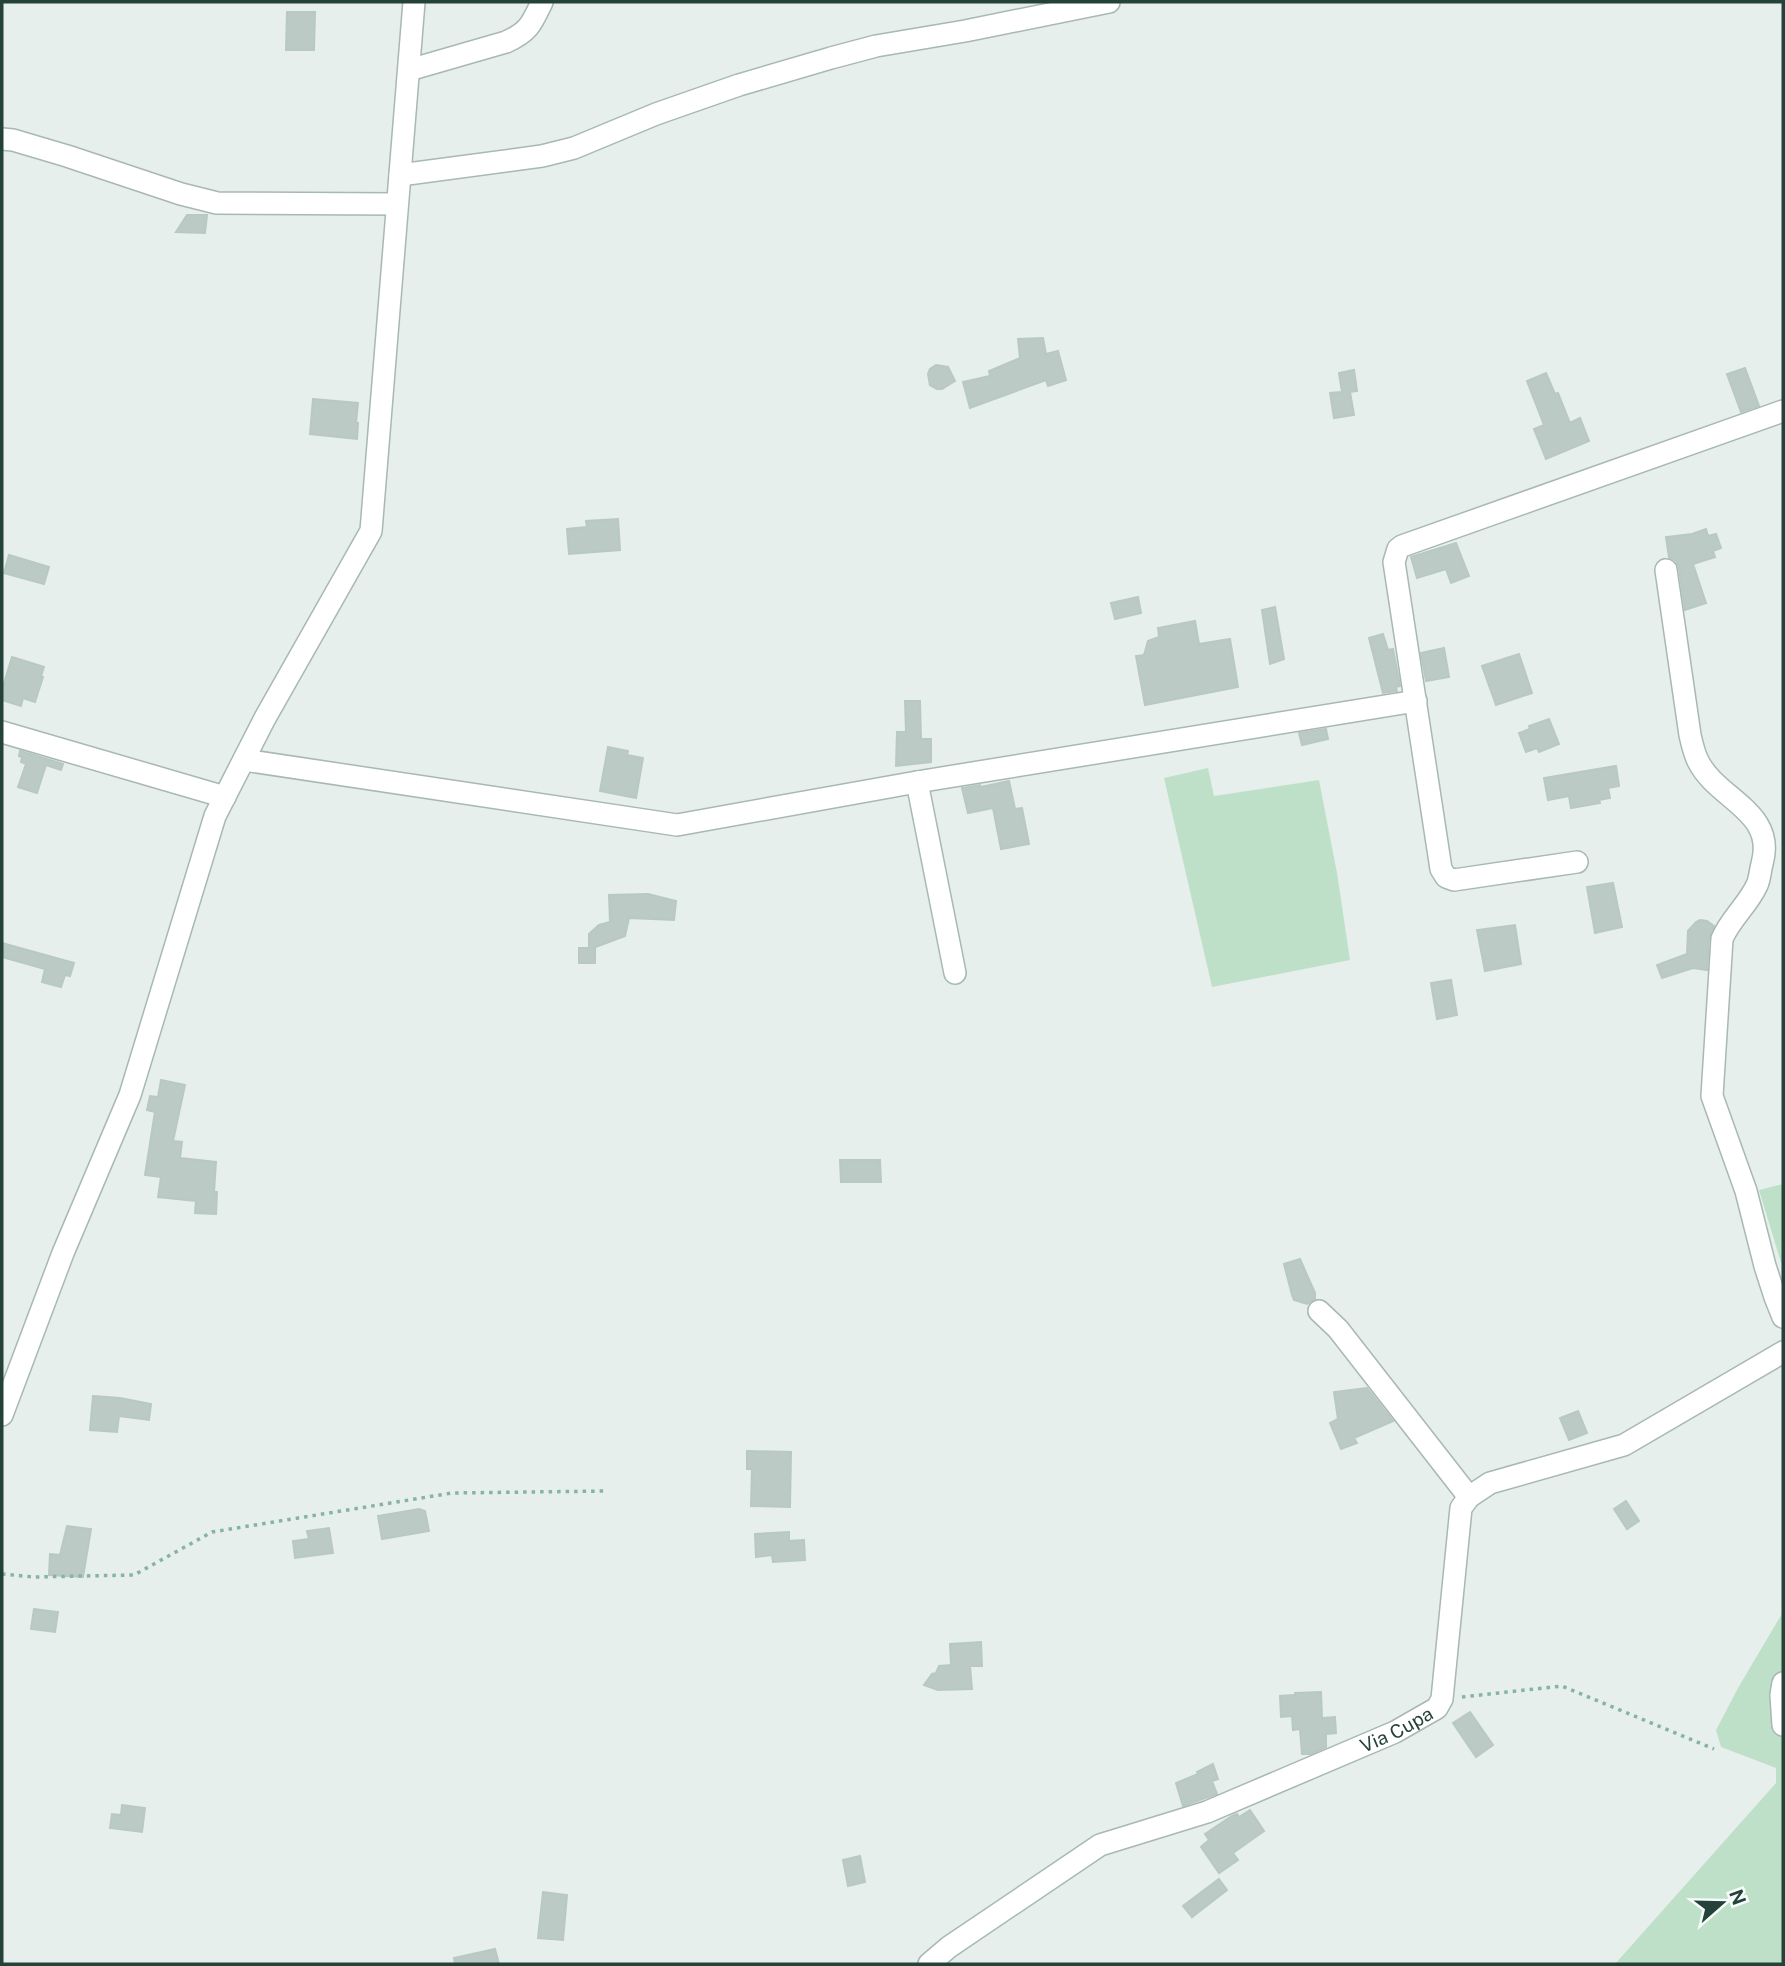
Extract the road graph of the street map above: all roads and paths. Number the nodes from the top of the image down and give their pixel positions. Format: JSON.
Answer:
{"nodes":[{"id":1,"x":414,"y":2,"type":"edge"},
{"id":2,"x":542,"y":2,"type":"edge"},
{"id":3,"x":1109,"y":2,"type":"edge"},
{"id":4,"x":409,"y":70,"type":"junction"},
{"id":5,"x":2,"y":139,"type":"edge"},
{"id":6,"x":400,"y":175,"type":"junction"},
{"id":7,"x":397,"y":204,"type":"junction"},
{"id":8,"x":1783,"y":411,"type":"edge"},
{"id":9,"x":1665,"y":570,"type":"dead end"},
{"id":10,"x":1416,"y":701,"type":"junction"},
{"id":11,"x":2,"y":732,"type":"edge"},
{"id":12,"x":244,"y":760,"type":"junction"},
{"id":13,"x":917,"y":782,"type":"junction"},
{"id":14,"x":225,"y":797,"type":"junction"},
{"id":15,"x":1577,"y":862,"type":"dead end"},
{"id":16,"x":955,"y":973,"type":"dead end"},
{"id":17,"x":1319,"y":1311,"type":"dead end"},
{"id":18,"x":1783,"y":1317,"type":"edge"},
{"id":19,"x":1783,"y":1352,"type":"edge"},
{"id":20,"x":2,"y":1415,"type":"edge"},
{"id":21,"x":607,"y":1491,"type":"dead end"},
{"id":22,"x":1469,"y":1497,"type":"junction"},
{"id":23,"x":2,"y":1574,"type":"edge"},
{"id":24,"x":1783,"y":1683,"type":"edge"},
{"id":25,"x":1442,"y":1699,"type":"junction"},
{"id":26,"x":1783,"y":1725,"type":"edge"},
{"id":27,"x":1714,"y":1749,"type":"dead end"},
{"id":28,"x":929,"y":1964,"type":"edge"}],
"edges":[{"from":1,"to":4,"type":"street"},
{"from":2,"to":4,"type":"street"},
{"from":3,"to":6,"type":"street"},
{"from":4,"to":6,"type":"street"},
{"from":5,"to":7,"type":"street"},
{"from":6,"to":7,"type":"street"},
{"from":7,"to":12,"type":"street"},
{"from":8,"to":10,"type":"street"},
{"from":9,"to":18,"type":"street"},
{"from":10,"to":13,"type":"street"},
{"from":10,"to":15,"type":"street"},
{"from":11,"to":14,"type":"street"},
{"from":12,"to":13,"type":"street"},
{"from":12,"to":14,"type":"street"},
{"from":13,"to":16,"type":"street"},
{"from":14,"to":20,"type":"street"},
{"from":17,"to":22,"type":"street"},
{"from":19,"to":22,"type":"street"},
{"from":21,"to":23,"type":"path"},
{"from":22,"to":25,"type":"street","name":"Via Cupa"},
{"from":24,"to":26,"type":"street"},
{"from":25,"to":27,"type":"path"},
{"from":25,"to":28,"type":"street","name":"Via Cupa"}]}
